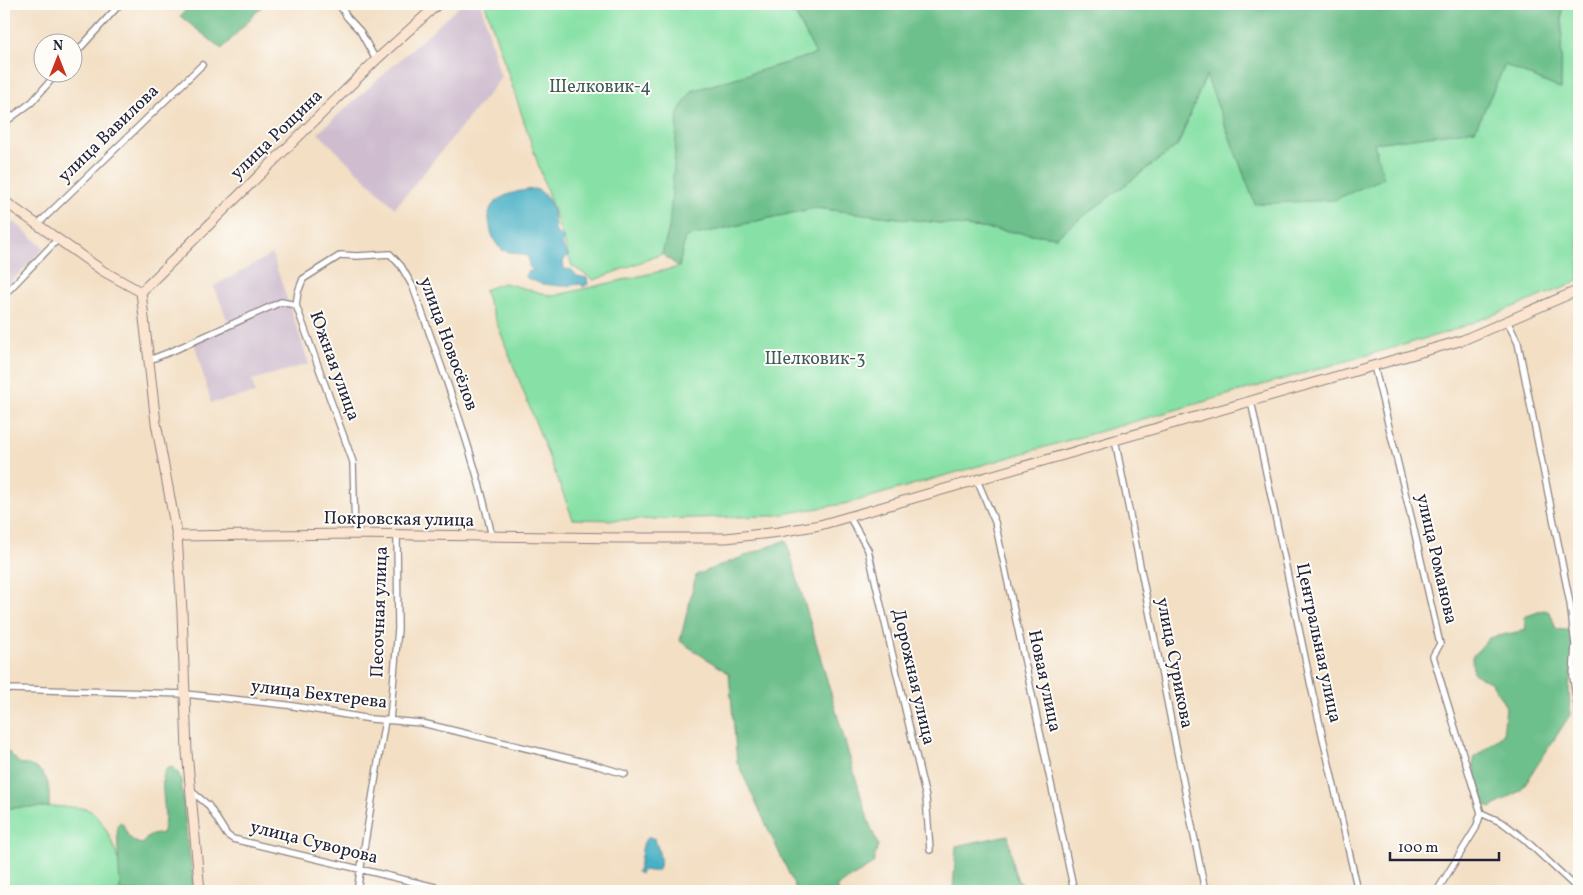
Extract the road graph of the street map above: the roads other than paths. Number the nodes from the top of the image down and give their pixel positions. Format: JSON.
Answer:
{"nodes":[{"id":1,"x":120,"y":4,"type":"edge"},
{"id":2,"x":339,"y":4,"type":"edge"},
{"id":3,"x":438,"y":4,"type":"edge"},
{"id":4,"x":82,"y":46,"type":"edge"},
{"id":5,"x":376,"y":60,"type":"junction"},
{"id":6,"x":202,"y":65,"type":"dead end"},
{"id":7,"x":49,"y":82,"type":"edge"},
{"id":8,"x":4,"y":123,"type":"edge"},
{"id":9,"x":4,"y":201,"type":"edge"},
{"id":10,"x":37,"y":225,"type":"junction"},
{"id":11,"x":58,"y":239,"type":"junction"},
{"id":12,"x":1579,"y":290,"type":"edge"},
{"id":13,"x":141,"y":292,"type":"junction"},
{"id":14,"x":4,"y":295,"type":"edge"},
{"id":15,"x":296,"y":305,"type":"junction"},
{"id":16,"x":1507,"y":321,"type":"junction"},
{"id":17,"x":149,"y":360,"type":"junction"},
{"id":18,"x":1374,"y":366,"type":"junction"},
{"id":19,"x":1251,"y":401,"type":"junction"},
{"id":20,"x":1115,"y":440,"type":"junction"},
{"id":21,"x":977,"y":480,"type":"junction"},
{"id":22,"x":849,"y":516,"type":"junction"},
{"id":23,"x":355,"y":534,"type":"junction"},
{"id":24,"x":177,"y":536,"type":"junction"},
{"id":25,"x":397,"y":536,"type":"junction"},
{"id":26,"x":492,"y":537,"type":"junction"},
{"id":27,"x":1577,"y":635,"type":"edge"},
{"id":28,"x":4,"y":685,"type":"edge"},
{"id":29,"x":185,"y":694,"type":"junction"},
{"id":30,"x":1579,"y":711,"type":"edge"},
{"id":31,"x":388,"y":720,"type":"junction"},
{"id":32,"x":625,"y":774,"type":"dead end"},
{"id":33,"x":190,"y":790,"type":"junction"},
{"id":34,"x":1481,"y":813,"type":"junction"},
{"id":35,"x":930,"y":850,"type":"dead end"},
{"id":36,"x":360,"y":870,"type":"junction"},
{"id":37,"x":1579,"y":890,"type":"edge"},
{"id":38,"x":200,"y":891,"type":"edge"},
{"id":39,"x":357,"y":891,"type":"edge"},
{"id":40,"x":452,"y":891,"type":"edge"},
{"id":41,"x":1074,"y":891,"type":"edge"},
{"id":42,"x":1205,"y":891,"type":"edge"},
{"id":43,"x":1358,"y":891,"type":"edge"},
{"id":44,"x":1437,"y":891,"type":"edge"}],
"edges":[{"from":1,"to":4,"type":"street"},
{"from":2,"to":5,"type":"street"},
{"from":3,"to":5,"type":"street","name":"улица Рощина"},
{"from":5,"to":13,"type":"street","name":"улица Рощина"},
{"from":6,"to":10,"type":"street","name":"улица Вавилова"},
{"from":7,"to":8,"type":"street"},
{"from":9,"to":10,"type":"street"},
{"from":10,"to":11,"type":"street"},
{"from":11,"to":13,"type":"street"},
{"from":11,"to":14,"type":"street"},
{"from":12,"to":16,"type":"street","name":"Покровская улица"},
{"from":13,"to":17,"type":"street"},
{"from":15,"to":17,"type":"street","name":"Южная улица"},
{"from":15,"to":23,"type":"street","name":"Южная улица"},
{"from":15,"to":26,"type":"street","name":"улица Новосёлов"},
{"from":16,"to":18,"type":"street","name":"Покровская улица"},
{"from":16,"to":27,"type":"street"},
{"from":17,"to":24,"type":"street"},
{"from":18,"to":19,"type":"street","name":"Покровская улица"},
{"from":18,"to":34,"type":"street","name":"улица Романова"},
{"from":19,"to":20,"type":"street","name":"Покровская улица"},
{"from":19,"to":43,"type":"street","name":"Центральная улица"},
{"from":20,"to":21,"type":"street","name":"Покровская улица"},
{"from":20,"to":42,"type":"street","name":"улица Сурикова"},
{"from":21,"to":22,"type":"street","name":"Покровская улица"},
{"from":21,"to":41,"type":"street","name":"Новая улица"},
{"from":22,"to":26,"type":"street","name":"Покровская улица"},
{"from":22,"to":35,"type":"street","name":"Дорожная улица"},
{"from":23,"to":24,"type":"street","name":"Покровская улица"},
{"from":23,"to":25,"type":"street","name":"Покровская улица"},
{"from":24,"to":29,"type":"street"},
{"from":25,"to":26,"type":"street","name":"Покровская улица"},
{"from":25,"to":31,"type":"street","name":"Песочная улица"},
{"from":27,"to":30,"type":"street"},
{"from":28,"to":29,"type":"street","name":"улица Бехтерева"},
{"from":29,"to":31,"type":"street","name":"улица Бехтерева"},
{"from":29,"to":33,"type":"street"},
{"from":31,"to":32,"type":"street","name":"улица Бехтерева"},
{"from":31,"to":36,"type":"street","name":"Песочная улица"},
{"from":33,"to":36,"type":"street","name":"улица Суворова"},
{"from":33,"to":38,"type":"street"},
{"from":34,"to":37,"type":"street"},
{"from":34,"to":44,"type":"street"},
{"from":36,"to":39,"type":"street","name":"Песочная улица"},
{"from":36,"to":40,"type":"street","name":"улица Суворова"}]}
